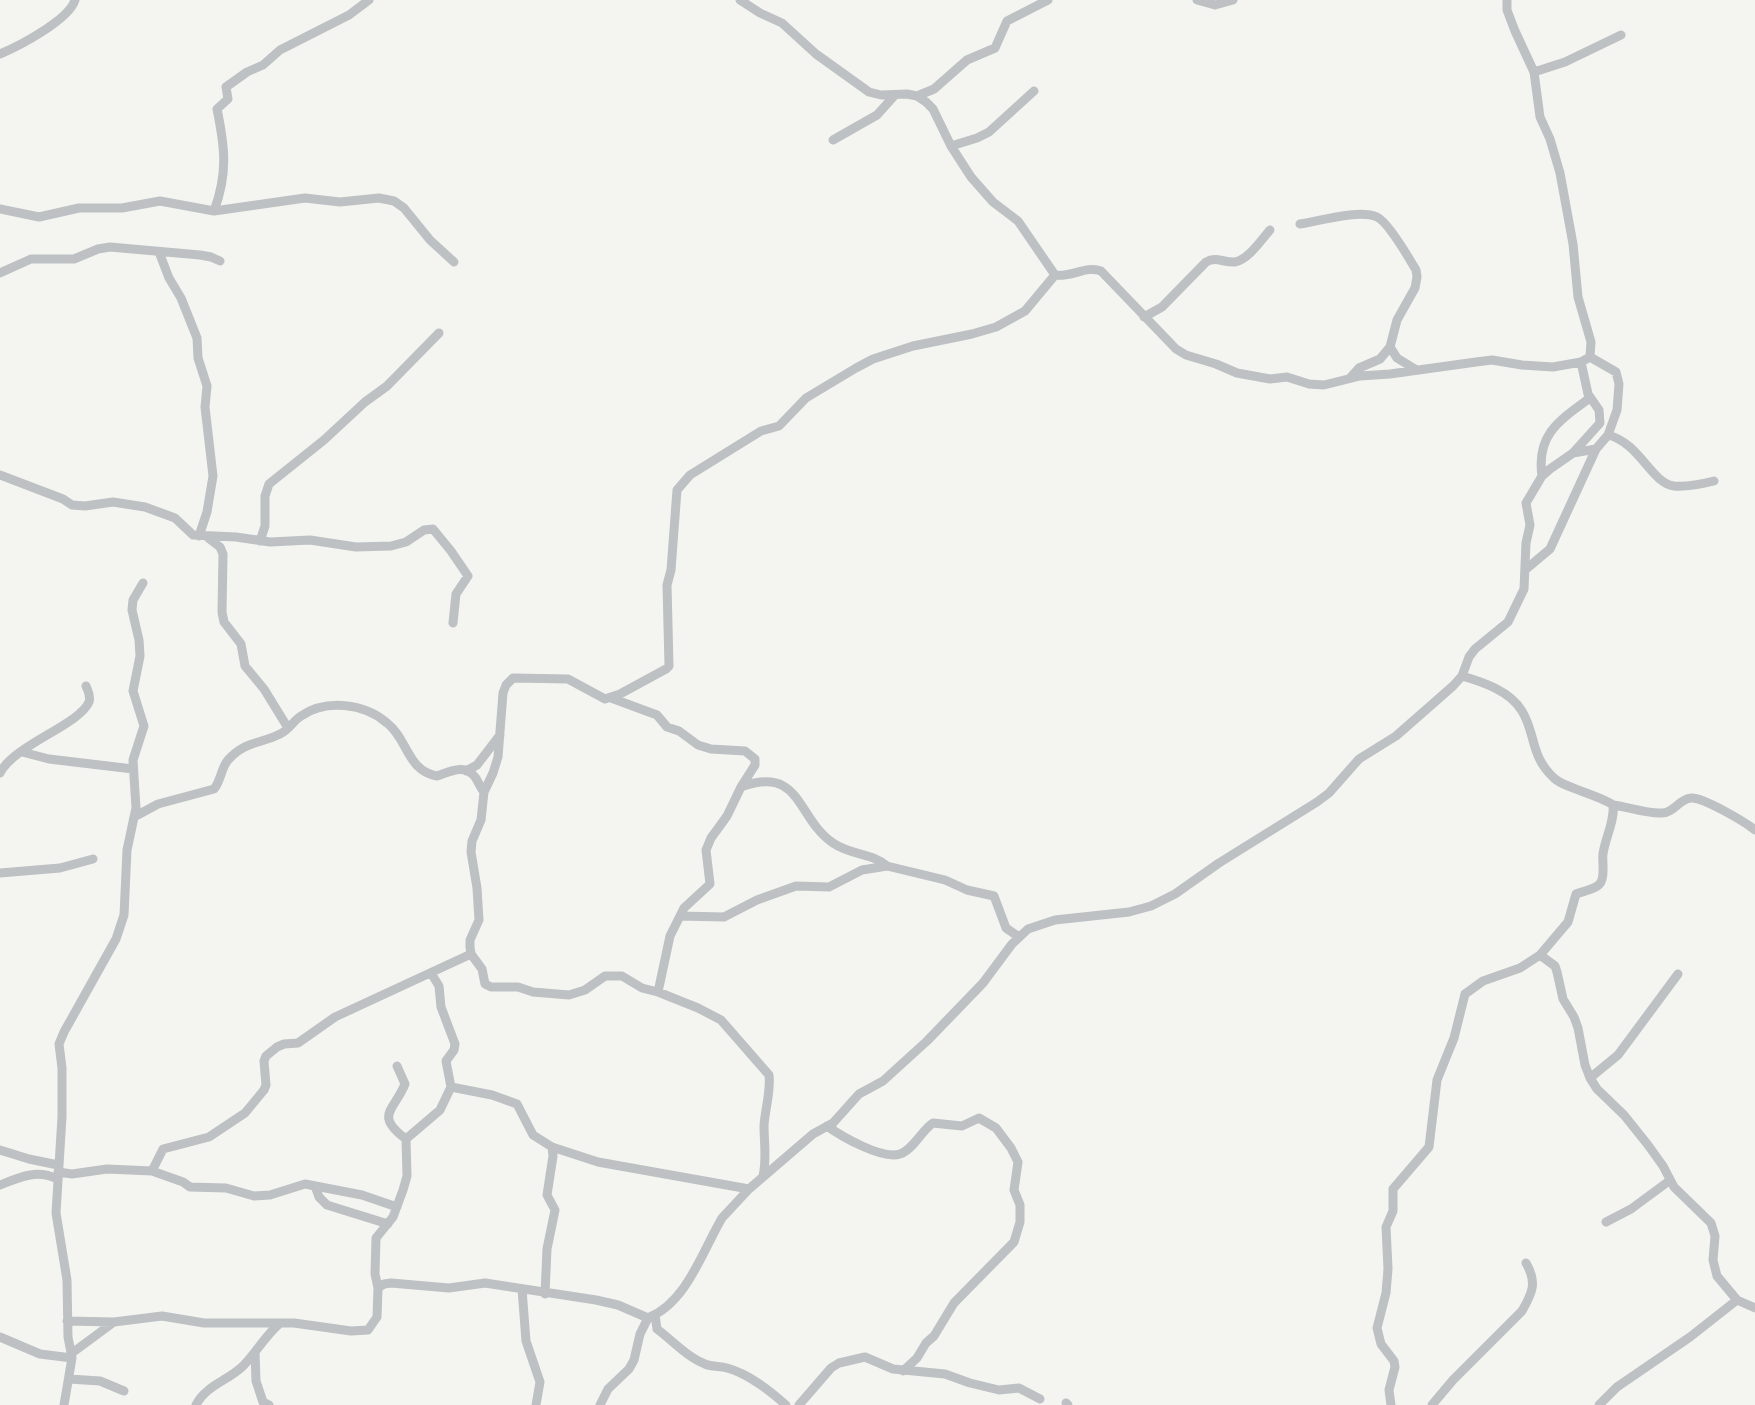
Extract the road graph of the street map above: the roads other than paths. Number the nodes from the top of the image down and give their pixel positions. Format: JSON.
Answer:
{"nodes":[{"id":1,"x":75,"y":0,"type":"edge"},
{"id":2,"x":369,"y":0,"type":"edge"},
{"id":3,"x":740,"y":0,"type":"edge"},
{"id":4,"x":1048,"y":0,"type":"edge"},
{"id":5,"x":1196,"y":0,"type":"edge"},
{"id":6,"x":1233,"y":0,"type":"edge"},
{"id":7,"x":1507,"y":0,"type":"edge"},
{"id":8,"x":1621,"y":35,"type":"dead end"},
{"id":9,"x":0,"y":54,"type":"edge"},
{"id":10,"x":1534,"y":72,"type":"junction"},
{"id":11,"x":1034,"y":91,"type":"dead end"},
{"id":12,"x":895,"y":95,"type":"junction"},
{"id":13,"x":918,"y":96,"type":"junction"},
{"id":14,"x":833,"y":140,"type":"dead end"},
{"id":15,"x":951,"y":146,"type":"junction"},
{"id":16,"x":0,"y":209,"type":"edge"},
{"id":17,"x":214,"y":211,"type":"junction"},
{"id":18,"x":1300,"y":223,"type":"dead end"},
{"id":19,"x":1270,"y":230,"type":"dead end"},
{"id":20,"x":159,"y":252,"type":"junction"},
{"id":21,"x":220,"y":261,"type":"dead end"},
{"id":22,"x":454,"y":262,"type":"dead end"},
{"id":23,"x":0,"y":273,"type":"edge"},
{"id":24,"x":1055,"y":275,"type":"junction"},
{"id":25,"x":1144,"y":317,"type":"junction"},
{"id":26,"x":439,"y":332,"type":"dead end"},
{"id":27,"x":1391,"y":348,"type":"junction"},
{"id":28,"x":1590,"y":357,"type":"junction"},
{"id":29,"x":1581,"y":362,"type":"junction"},
{"id":30,"x":1416,"y":370,"type":"junction"},
{"id":31,"x":1350,"y":378,"type":"junction"},
{"id":32,"x":1590,"y":398,"type":"junction"},
{"id":33,"x":1608,"y":435,"type":"junction"},
{"id":34,"x":1596,"y":449,"type":"junction"},
{"id":35,"x":1573,"y":453,"type":"junction"},
{"id":36,"x":0,"y":475,"type":"edge"},
{"id":37,"x":1542,"y":475,"type":"junction"},
{"id":38,"x":1714,"y":481,"type":"dead end"},
{"id":39,"x":203,"y":536,"type":"junction"},
{"id":40,"x":260,"y":541,"type":"junction"},
{"id":41,"x":1525,"y":570,"type":"junction"},
{"id":42,"x":143,"y":583,"type":"dead end"},
{"id":43,"x":453,"y":623,"type":"dead end"},
{"id":44,"x":1462,"y":676,"type":"junction"},
{"id":45,"x":86,"y":686,"type":"dead end"},
{"id":46,"x":611,"y":698,"type":"junction"},
{"id":47,"x":288,"y":728,"type":"junction"},
{"id":48,"x":500,"y":735,"type":"junction"},
{"id":49,"x":22,"y":752,"type":"junction"},
{"id":50,"x":133,"y":769,"type":"junction"},
{"id":51,"x":466,"y":771,"type":"junction"},
{"id":52,"x":0,"y":774,"type":"edge"},
{"id":53,"x":741,"y":787,"type":"junction"},
{"id":54,"x":484,"y":792,"type":"junction"},
{"id":55,"x":1613,"y":805,"type":"junction"},
{"id":56,"x":134,"y":817,"type":"junction"},
{"id":57,"x":1755,"y":830,"type":"edge"},
{"id":58,"x":93,"y":859,"type":"dead end"},
{"id":59,"x":887,"y":866,"type":"junction"},
{"id":60,"x":0,"y":873,"type":"edge"},
{"id":61,"x":680,"y":916,"type":"junction"},
{"id":62,"x":1019,"y":937,"type":"junction"},
{"id":63,"x":471,"y":954,"type":"junction"},
{"id":64,"x":1540,"y":955,"type":"junction"},
{"id":65,"x":431,"y":973,"type":"junction"},
{"id":66,"x":1678,"y":974,"type":"dead end"},
{"id":67,"x":658,"y":992,"type":"junction"},
{"id":68,"x":397,"y":1066,"type":"dead end"},
{"id":69,"x":1590,"y":1078,"type":"junction"},
{"id":70,"x":451,"y":1087,"type":"junction"},
{"id":71,"x":827,"y":1126,"type":"junction"},
{"id":72,"x":406,"y":1139,"type":"junction"},
{"id":73,"x":552,"y":1147,"type":"junction"},
{"id":74,"x":0,"y":1150,"type":"edge"},
{"id":75,"x":152,"y":1171,"type":"junction"},
{"id":76,"x":58,"y":1172,"type":"junction"},
{"id":77,"x":763,"y":1178,"type":"junction"},
{"id":78,"x":1669,"y":1181,"type":"junction"},
{"id":79,"x":0,"y":1185,"type":"edge"},
{"id":80,"x":316,"y":1186,"type":"junction"},
{"id":81,"x":749,"y":1189,"type":"junction"},
{"id":82,"x":397,"y":1207,"type":"junction"},
{"id":83,"x":1606,"y":1222,"type":"dead end"},
{"id":84,"x":387,"y":1224,"type":"junction"},
{"id":85,"x":1526,"y":1263,"type":"dead end"},
{"id":86,"x":378,"y":1288,"type":"junction"},
{"id":87,"x":522,"y":1289,"type":"junction"},
{"id":88,"x":545,"y":1294,"type":"junction"},
{"id":89,"x":1737,"y":1300,"type":"junction"},
{"id":90,"x":1755,"y":1308,"type":"edge"},
{"id":91,"x":652,"y":1317,"type":"junction"},
{"id":92,"x":67,"y":1321,"type":"junction"},
{"id":93,"x":114,"y":1322,"type":"junction"},
{"id":94,"x":281,"y":1322,"type":"junction"},
{"id":95,"x":0,"y":1337,"type":"edge"},
{"id":96,"x":255,"y":1352,"type":"junction"},
{"id":97,"x":72,"y":1355,"type":"junction"},
{"id":98,"x":903,"y":1371,"type":"junction"},
{"id":99,"x":69,"y":1379,"type":"junction"},
{"id":100,"x":124,"y":1391,"type":"dead end"},
{"id":101,"x":1040,"y":1399,"type":"dead end"},
{"id":102,"x":64,"y":1405,"type":"edge"},
{"id":103,"x":196,"y":1405,"type":"edge"},
{"id":104,"x":269,"y":1405,"type":"edge"},
{"id":105,"x":536,"y":1405,"type":"edge"},
{"id":106,"x":600,"y":1405,"type":"edge"},
{"id":107,"x":786,"y":1405,"type":"edge"},
{"id":108,"x":799,"y":1405,"type":"edge"},
{"id":109,"x":1391,"y":1405,"type":"edge"},
{"id":110,"x":1432,"y":1405,"type":"edge"},
{"id":111,"x":1599,"y":1405,"type":"edge"}],
"edges":[{"from":1,"to":9,"type":"street"},
{"from":2,"to":17,"type":"street"},
{"from":3,"to":12,"type":"street"},
{"from":4,"to":13,"type":"street"},
{"from":5,"to":6,"type":"street"},
{"from":7,"to":10,"type":"street"},
{"from":8,"to":10,"type":"street"},
{"from":10,"to":28,"type":"street"},
{"from":11,"to":15,"type":"street"},
{"from":12,"to":13,"type":"street"},
{"from":12,"to":14,"type":"street"},
{"from":13,"to":15,"type":"street"},
{"from":15,"to":24,"type":"street"},
{"from":16,"to":17,"type":"street"},
{"from":17,"to":22,"type":"street"},
{"from":18,"to":27,"type":"street"},
{"from":19,"to":25,"type":"street"},
{"from":20,"to":21,"type":"street"},
{"from":20,"to":23,"type":"street"},
{"from":20,"to":39,"type":"street"},
{"from":24,"to":25,"type":"street"},
{"from":24,"to":46,"type":"street"},
{"from":25,"to":31,"type":"street"},
{"from":26,"to":40,"type":"street"},
{"from":27,"to":30,"type":"street"},
{"from":27,"to":31,"type":"street"},
{"from":28,"to":29,"type":"street"},
{"from":28,"to":33,"type":"street"},
{"from":29,"to":30,"type":"street"},
{"from":29,"to":32,"type":"street"},
{"from":30,"to":31,"type":"street"},
{"from":32,"to":35,"type":"street"},
{"from":32,"to":37,"type":"street"},
{"from":33,"to":34,"type":"street"},
{"from":33,"to":38,"type":"street"},
{"from":34,"to":35,"type":"street"},
{"from":34,"to":41,"type":"street"},
{"from":35,"to":37,"type":"street"},
{"from":36,"to":39,"type":"street"},
{"from":37,"to":41,"type":"street"},
{"from":39,"to":40,"type":"street"},
{"from":39,"to":47,"type":"street"},
{"from":40,"to":43,"type":"street"},
{"from":41,"to":44,"type":"street"},
{"from":42,"to":50,"type":"street"},
{"from":44,"to":55,"type":"street"},
{"from":44,"to":62,"type":"street"},
{"from":45,"to":49,"type":"street"},
{"from":46,"to":48,"type":"street"},
{"from":46,"to":53,"type":"street"},
{"from":47,"to":51,"type":"street"},
{"from":47,"to":56,"type":"street"},
{"from":48,"to":51,"type":"street"},
{"from":48,"to":54,"type":"street"},
{"from":49,"to":50,"type":"street"},
{"from":49,"to":52,"type":"street"},
{"from":50,"to":56,"type":"street"},
{"from":51,"to":54,"type":"street"},
{"from":53,"to":59,"type":"street"},
{"from":53,"to":61,"type":"street"},
{"from":54,"to":63,"type":"street"},
{"from":55,"to":57,"type":"street"},
{"from":55,"to":64,"type":"street"},
{"from":56,"to":76,"type":"street"},
{"from":58,"to":60,"type":"street"},
{"from":59,"to":61,"type":"street"},
{"from":59,"to":62,"type":"street"},
{"from":61,"to":67,"type":"street"},
{"from":62,"to":71,"type":"street"},
{"from":63,"to":65,"type":"street"},
{"from":63,"to":67,"type":"street"},
{"from":64,"to":69,"type":"street"},
{"from":64,"to":109,"type":"street"},
{"from":65,"to":70,"type":"street"},
{"from":65,"to":75,"type":"street"},
{"from":66,"to":69,"type":"street"},
{"from":67,"to":77,"type":"street"},
{"from":68,"to":72,"type":"street"},
{"from":69,"to":78,"type":"street"},
{"from":70,"to":72,"type":"street"},
{"from":70,"to":73,"type":"street"},
{"from":71,"to":77,"type":"street"},
{"from":71,"to":98,"type":"street"},
{"from":72,"to":82,"type":"street"},
{"from":73,"to":81,"type":"street"},
{"from":73,"to":88,"type":"street"},
{"from":74,"to":76,"type":"street"},
{"from":75,"to":76,"type":"street"},
{"from":75,"to":80,"type":"street"},
{"from":76,"to":79,"type":"street"},
{"from":76,"to":92,"type":"street"},
{"from":77,"to":81,"type":"street"},
{"from":78,"to":83,"type":"street"},
{"from":78,"to":89,"type":"street"},
{"from":80,"to":82,"type":"street"},
{"from":80,"to":84,"type":"street"},
{"from":81,"to":91,"type":"street"},
{"from":82,"to":84,"type":"street"},
{"from":84,"to":86,"type":"street"},
{"from":85,"to":110,"type":"street"},
{"from":86,"to":87,"type":"street"},
{"from":86,"to":94,"type":"street"},
{"from":87,"to":88,"type":"street"},
{"from":87,"to":105,"type":"street"},
{"from":88,"to":91,"type":"street"},
{"from":89,"to":90,"type":"street"},
{"from":89,"to":111,"type":"street"},
{"from":91,"to":106,"type":"street"},
{"from":91,"to":107,"type":"street"},
{"from":92,"to":93,"type":"street"},
{"from":92,"to":97,"type":"street"},
{"from":93,"to":94,"type":"street"},
{"from":93,"to":97,"type":"street"},
{"from":94,"to":96,"type":"street"},
{"from":95,"to":97,"type":"street"},
{"from":96,"to":103,"type":"street"},
{"from":96,"to":104,"type":"street"},
{"from":97,"to":99,"type":"street"},
{"from":98,"to":101,"type":"street"},
{"from":98,"to":108,"type":"street"},
{"from":99,"to":100,"type":"street"},
{"from":99,"to":102,"type":"street"}]}
